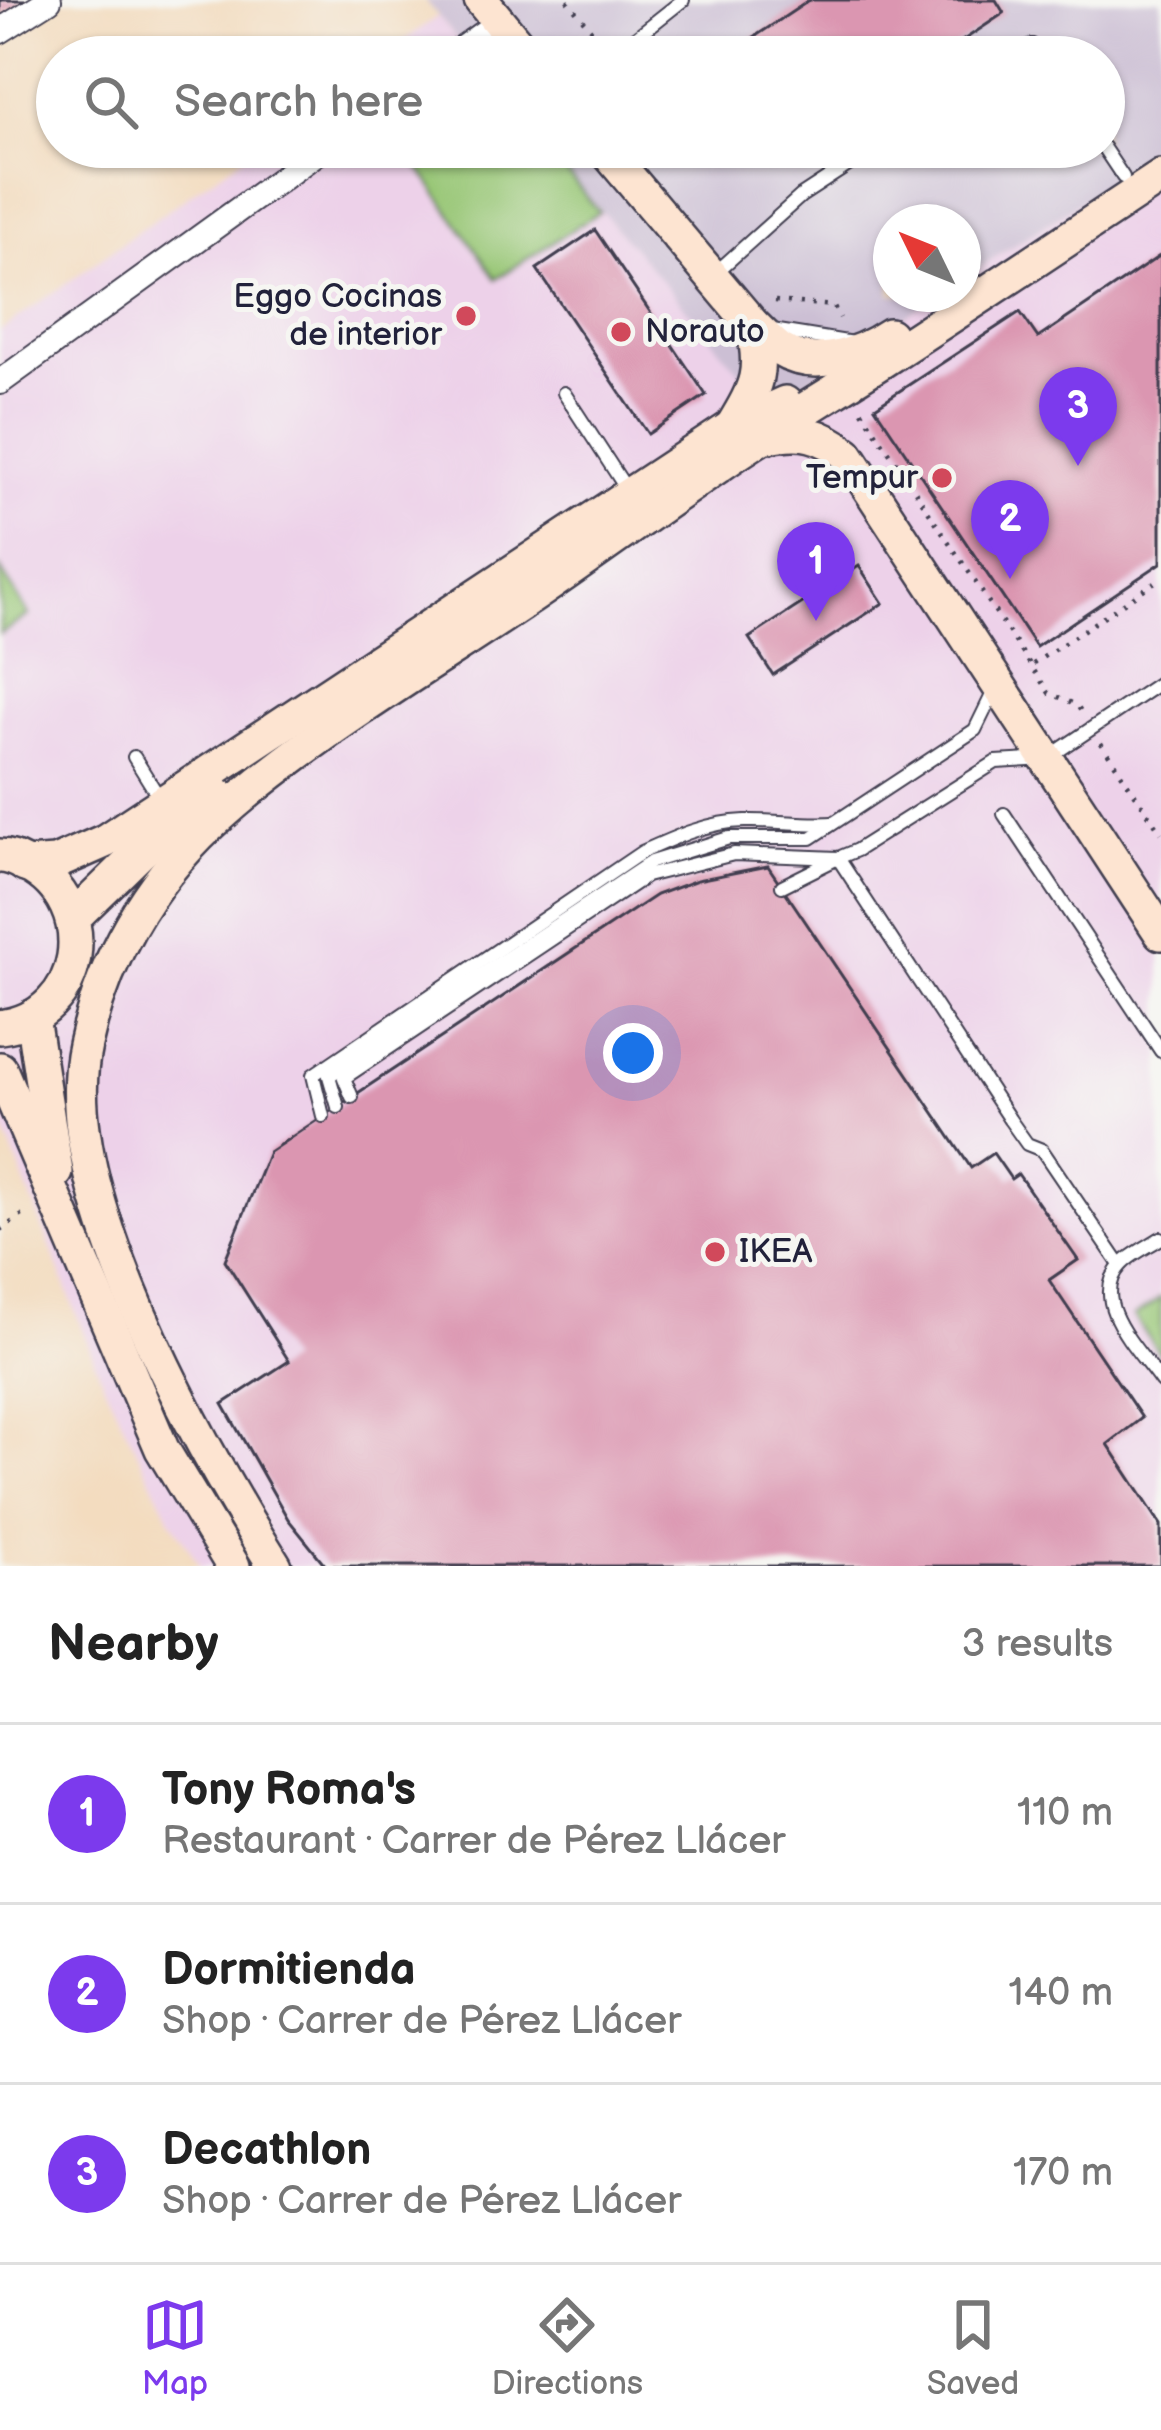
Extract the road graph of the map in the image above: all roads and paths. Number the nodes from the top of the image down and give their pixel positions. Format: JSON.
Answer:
{"nodes":[{"id":1,"x":49,"y":0,"type":"edge"},
{"id":2,"x":567,"y":0,"type":"edge"},
{"id":3,"x":682,"y":0,"type":"edge"},
{"id":4,"x":490,"y":11,"type":"edge"},
{"id":5,"x":0,"y":32,"type":"edge"},
{"id":6,"x":468,"y":36,"type":"edge"},
{"id":7,"x":511,"y":36,"type":"edge"},
{"id":8,"x":595,"y":36,"type":"edge"},
{"id":9,"x":636,"y":36,"type":"edge"},
{"id":10,"x":1161,"y":152,"type":"edge"},
{"id":11,"x":297,"y":168,"type":"edge"},
{"id":12,"x":621,"y":168,"type":"edge"},
{"id":13,"x":844,"y":168,"type":"edge"},
{"id":14,"x":1117,"y":168,"type":"edge"},
{"id":15,"x":1123,"y":177,"type":"junction"},
{"id":16,"x":1161,"y":177,"type":"edge"},
{"id":17,"x":981,"y":273,"type":"edge"},
{"id":18,"x":711,"y":276,"type":"junction"},
{"id":19,"x":923,"y":312,"type":"edge"},
{"id":20,"x":752,"y":324,"type":"junction"},
{"id":21,"x":872,"y":346,"type":"junction"},
{"id":22,"x":0,"y":382,"type":"edge"},
{"id":23,"x":564,"y":393,"type":"dead end"},
{"id":24,"x":768,"y":436,"type":"junction"},
{"id":25,"x":729,"y":444,"type":"junction"},
{"id":26,"x":630,"y":494,"type":"junction"},
{"id":27,"x":1161,"y":578,"type":"edge"},
{"id":28,"x":553,"y":582,"type":"junction"},
{"id":29,"x":1033,"y":664,"type":"dead end"},
{"id":30,"x":1161,"y":682,"type":"edge"},
{"id":31,"x":997,"y":686,"type":"junction"},
{"id":32,"x":302,"y":752,"type":"junction"},
{"id":33,"x":134,"y":758,"type":"dead end"},
{"id":34,"x":1046,"y":759,"type":"junction"},
{"id":35,"x":163,"y":802,"type":"junction"},
{"id":36,"x":1004,"y":814,"type":"dead end"},
{"id":37,"x":834,"y":822,"type":"junction"},
{"id":38,"x":8,"y":857,"type":"edge"},
{"id":39,"x":838,"y":858,"type":"junction"},
{"id":40,"x":782,"y":886,"type":"dead end"},
{"id":41,"x":74,"y":916,"type":"junction"},
{"id":42,"x":1161,"y":933,"type":"edge"},
{"id":43,"x":16,"y":1022,"type":"edge"},
{"id":44,"x":1161,"y":1051,"type":"edge"},
{"id":45,"x":0,"y":1070,"type":"edge"},
{"id":46,"x":352,"y":1097,"type":"dead end"},
{"id":47,"x":338,"y":1107,"type":"dead end"},
{"id":48,"x":323,"y":1117,"type":"dead end"},
{"id":49,"x":28,"y":1211,"type":"dead end"},
{"id":50,"x":63,"y":1215,"type":"junction"},
{"id":51,"x":0,"y":1231,"type":"edge"},
{"id":52,"x":1161,"y":1238,"type":"edge"},
{"id":53,"x":1120,"y":1265,"type":"junction"},
{"id":54,"x":1161,"y":1382,"type":"edge"},
{"id":55,"x":233,"y":1566,"type":"edge"},
{"id":56,"x":275,"y":1566,"type":"edge"}],
"edges":[{"from":1,"to":5,"type":"street"},
{"from":2,"to":8,"type":"path"},
{"from":3,"to":9,"type":"lane"},
{"from":4,"to":6,"type":"street"},
{"from":4,"to":7,"type":"street"},
{"from":10,"to":15,"type":"street"},
{"from":11,"to":22,"type":"street"},
{"from":12,"to":18,"type":"street"},
{"from":13,"to":18,"type":"lane"},
{"from":14,"to":15,"type":"lane"},
{"from":15,"to":17,"type":"street"},
{"from":16,"to":24,"type":"street"},
{"from":18,"to":20,"type":"street"},
{"from":19,"to":21,"type":"street"},
{"from":20,"to":21,"type":"street"},
{"from":20,"to":25,"type":"street"},
{"from":21,"to":25,"type":"street"},
{"from":23,"to":26,"type":"lane"},
{"from":24,"to":25,"type":"street"},
{"from":24,"to":31,"type":"street"},
{"from":25,"to":26,"type":"street"},
{"from":25,"to":28,"type":"street"},
{"from":26,"to":28,"type":"lane"},
{"from":26,"to":35,"type":"street"},
{"from":27,"to":29,"type":"path"},
{"from":28,"to":32,"type":"street"},
{"from":30,"to":34,"type":"lane"},
{"from":31,"to":34,"type":"street"},
{"from":31,"to":37,"type":"lane"},
{"from":32,"to":41,"type":"street"},
{"from":32,"to":56,"type":"street"},
{"from":33,"to":35,"type":"lane"},
{"from":34,"to":39,"type":"lane"},
{"from":34,"to":42,"type":"street"},
{"from":35,"to":38,"type":"street"},
{"from":36,"to":44,"type":"lane"},
{"from":37,"to":47,"type":"lane"},
{"from":37,"to":48,"type":"lane"},
{"from":38,"to":41,"type":"street"},
{"from":39,"to":40,"type":"lane"},
{"from":39,"to":46,"type":"lane"},
{"from":39,"to":53,"type":"lane"},
{"from":41,"to":43,"type":"street"},
{"from":43,"to":50,"type":"street"},
{"from":45,"to":50,"type":"street"},
{"from":49,"to":51,"type":"path"},
{"from":50,"to":55,"type":"street"},
{"from":52,"to":53,"type":"lane"},
{"from":53,"to":54,"type":"lane"}]}
